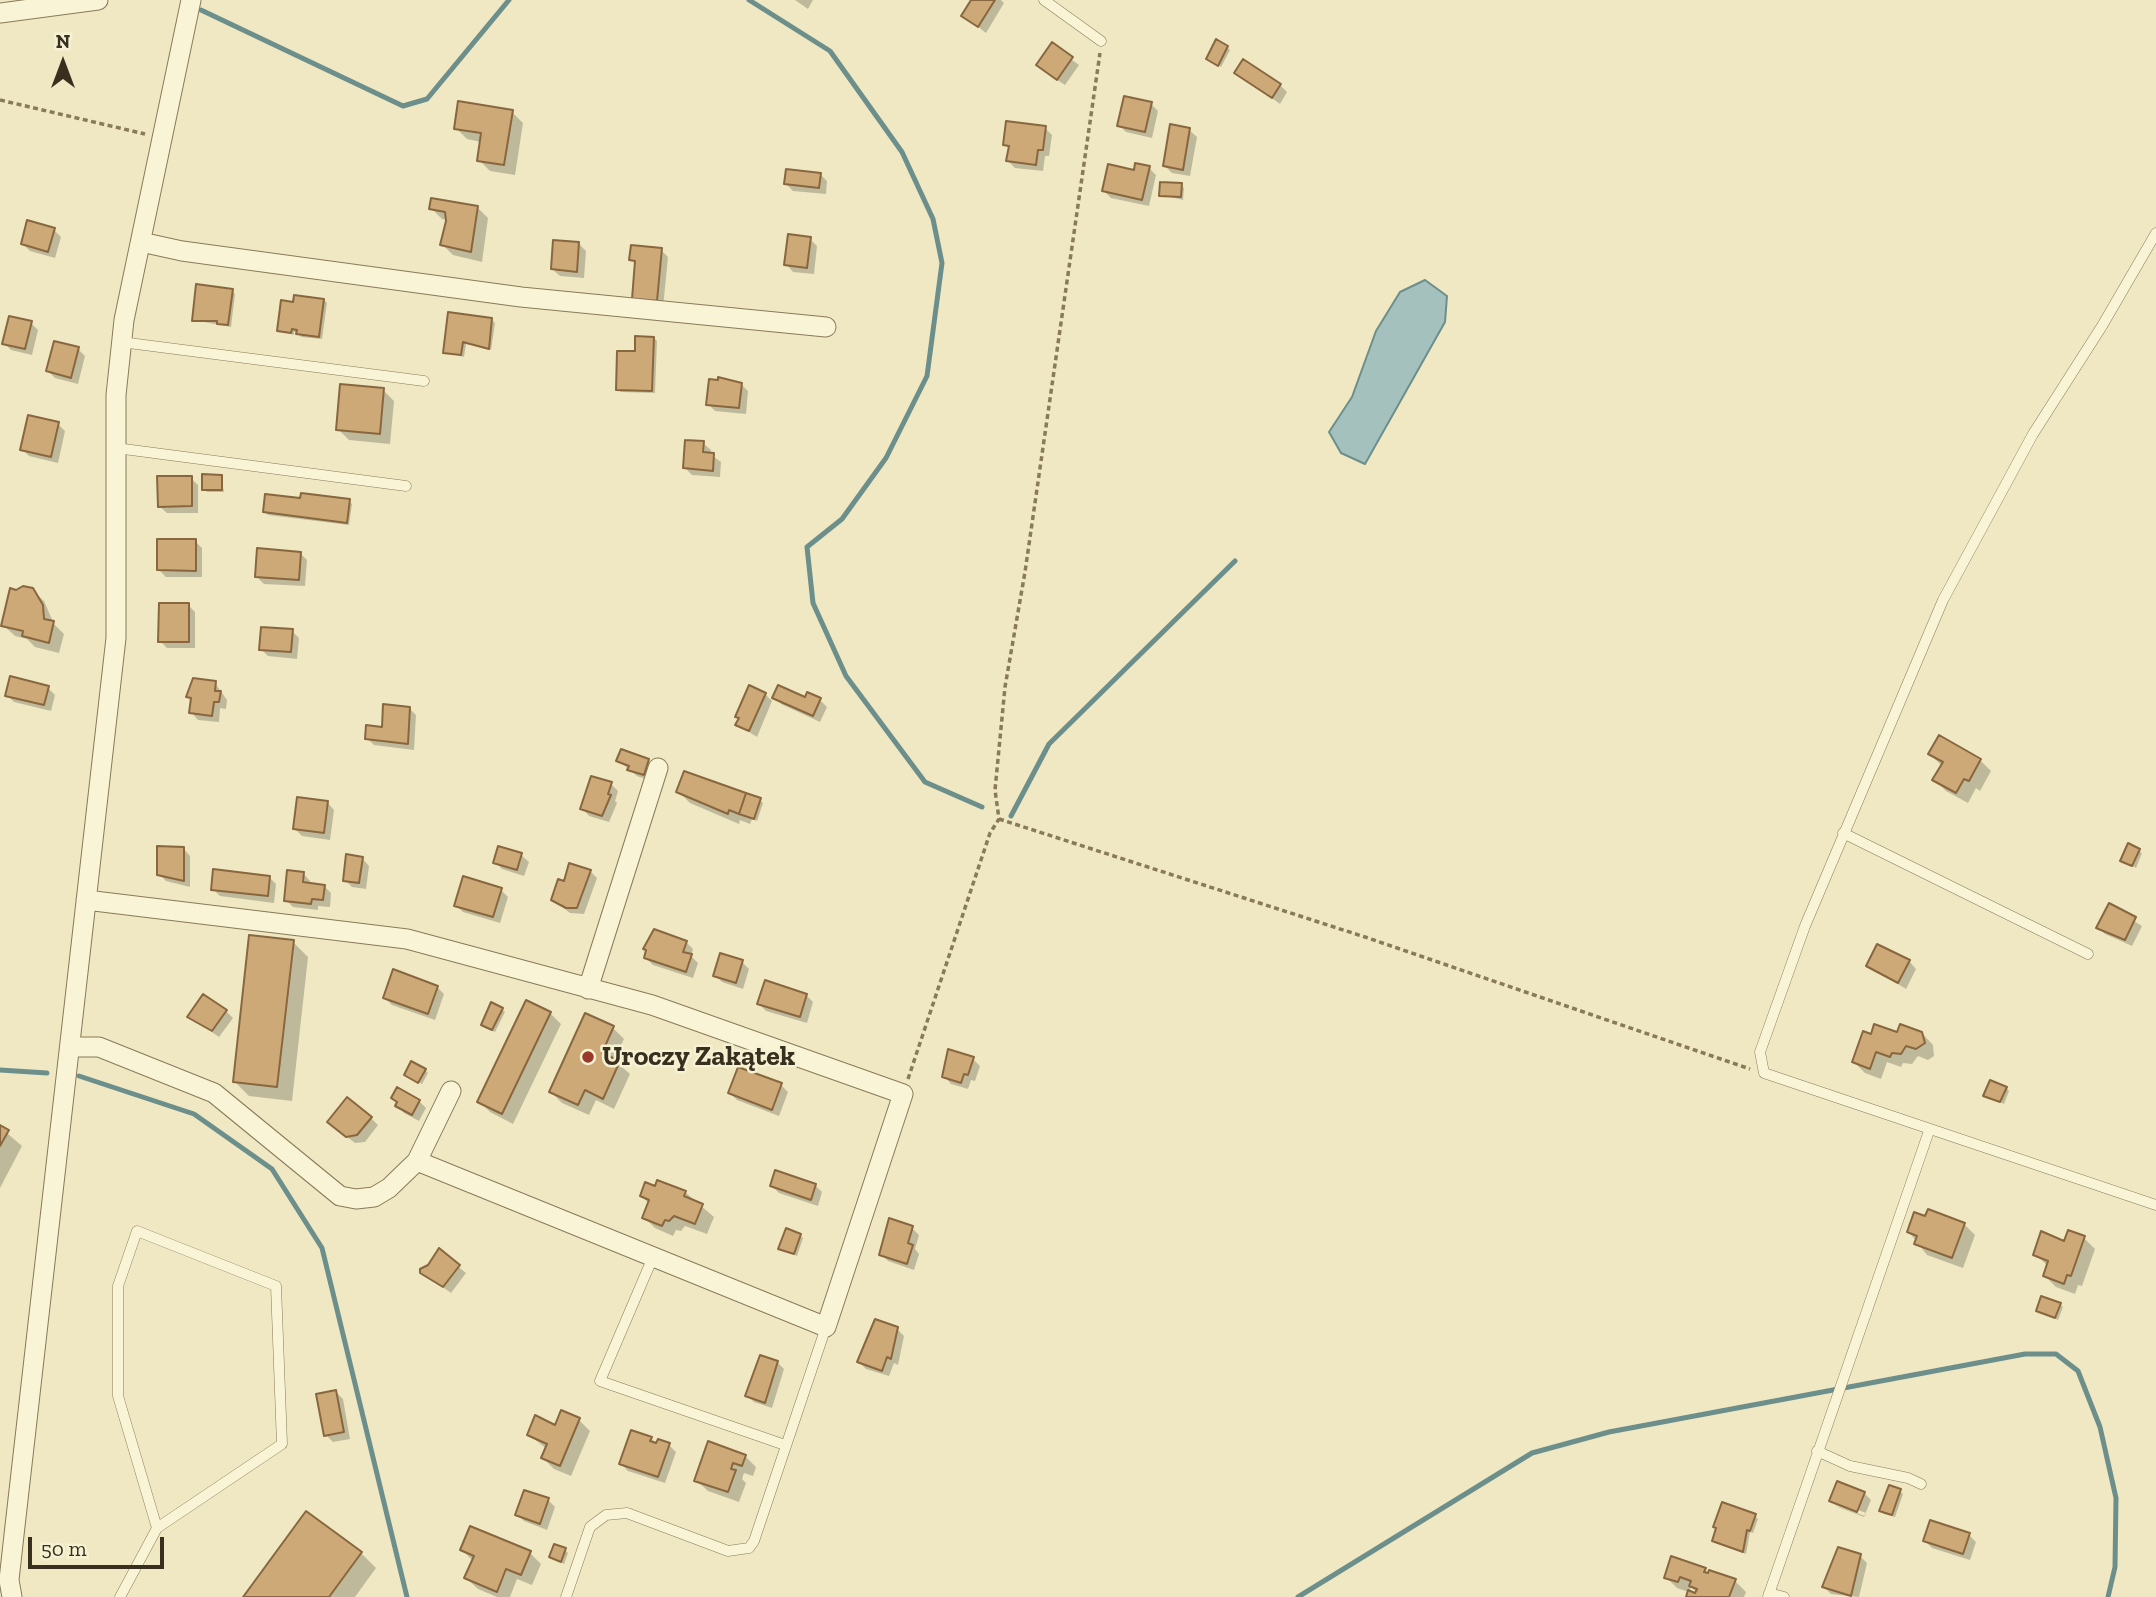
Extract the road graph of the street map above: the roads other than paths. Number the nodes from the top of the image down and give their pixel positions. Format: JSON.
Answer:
{"nodes":[{"id":1,"x":98,"y":0,"type":"edge"},
{"id":2,"x":191,"y":0,"type":"edge"},
{"id":3,"x":1044,"y":0,"type":"edge"},
{"id":4,"x":0,"y":13,"type":"edge"},
{"id":5,"x":1101,"y":41,"type":"road end"},
{"id":6,"x":2156,"y":233,"type":"edge"},
{"id":7,"x":141,"y":242,"type":"junction"},
{"id":8,"x":826,"y":327,"type":"dead end"},
{"id":9,"x":121,"y":342,"type":"junction"},
{"id":10,"x":424,"y":381,"type":"dead end"},
{"id":11,"x":116,"y":448,"type":"junction"},
{"id":12,"x":406,"y":486,"type":"dead end"},
{"id":13,"x":658,"y":768,"type":"dead end"},
{"id":14,"x":1843,"y":833,"type":"junction"},
{"id":15,"x":86,"y":900,"type":"junction"},
{"id":16,"x":2088,"y":954,"type":"dead end"},
{"id":17,"x":589,"y":989,"type":"junction"},
{"id":18,"x":70,"y":1046,"type":"junction"},
{"id":19,"x":451,"y":1091,"type":"dead end"},
{"id":20,"x":1929,"y":1131,"type":"junction"},
{"id":21,"x":417,"y":1161,"type":"junction"},
{"id":22,"x":2156,"y":1205,"type":"edge"},
{"id":23,"x":653,"y":1257,"type":"junction"},
{"id":24,"x":826,"y":1327,"type":"junction"},
{"id":25,"x":785,"y":1445,"type":"junction"},
{"id":26,"x":1817,"y":1451,"type":"junction"},
{"id":27,"x":1921,"y":1484,"type":"dead end"},
{"id":28,"x":157,"y":1528,"type":"junction"},
{"id":29,"x":1768,"y":1595,"type":"edge"},
{"id":30,"x":12,"y":1597,"type":"edge"},
{"id":31,"x":120,"y":1597,"type":"edge"},
{"id":32,"x":566,"y":1597,"type":"edge"},
{"id":33,"x":1784,"y":1597,"type":"edge"}],
"edges":[{"from":1,"to":4,"type":"street"},
{"from":2,"to":7,"type":"street"},
{"from":3,"to":5,"type":"lane"},
{"from":6,"to":14,"type":"lane"},
{"from":7,"to":8,"type":"street"},
{"from":7,"to":9,"type":"street"},
{"from":9,"to":10,"type":"lane"},
{"from":9,"to":11,"type":"street"},
{"from":11,"to":12,"type":"lane"},
{"from":11,"to":15,"type":"street"},
{"from":13,"to":17,"type":"street"},
{"from":14,"to":16,"type":"lane"},
{"from":14,"to":20,"type":"lane"},
{"from":15,"to":17,"type":"street"},
{"from":15,"to":18,"type":"street"},
{"from":17,"to":24,"type":"street"},
{"from":18,"to":21,"type":"street"},
{"from":18,"to":30,"type":"street"},
{"from":19,"to":21,"type":"street"},
{"from":20,"to":22,"type":"lane"},
{"from":20,"to":26,"type":"lane"},
{"from":21,"to":23,"type":"street"},
{"from":23,"to":24,"type":"street"},
{"from":23,"to":25,"type":"lane"},
{"from":24,"to":25,"type":"lane"},
{"from":25,"to":32,"type":"lane"},
{"from":26,"to":27,"type":"lane"},
{"from":26,"to":29,"type":"lane"},
{"from":28,"to":28,"type":"lane"},
{"from":28,"to":31,"type":"lane"},
{"from":29,"to":33,"type":"lane"}]}
